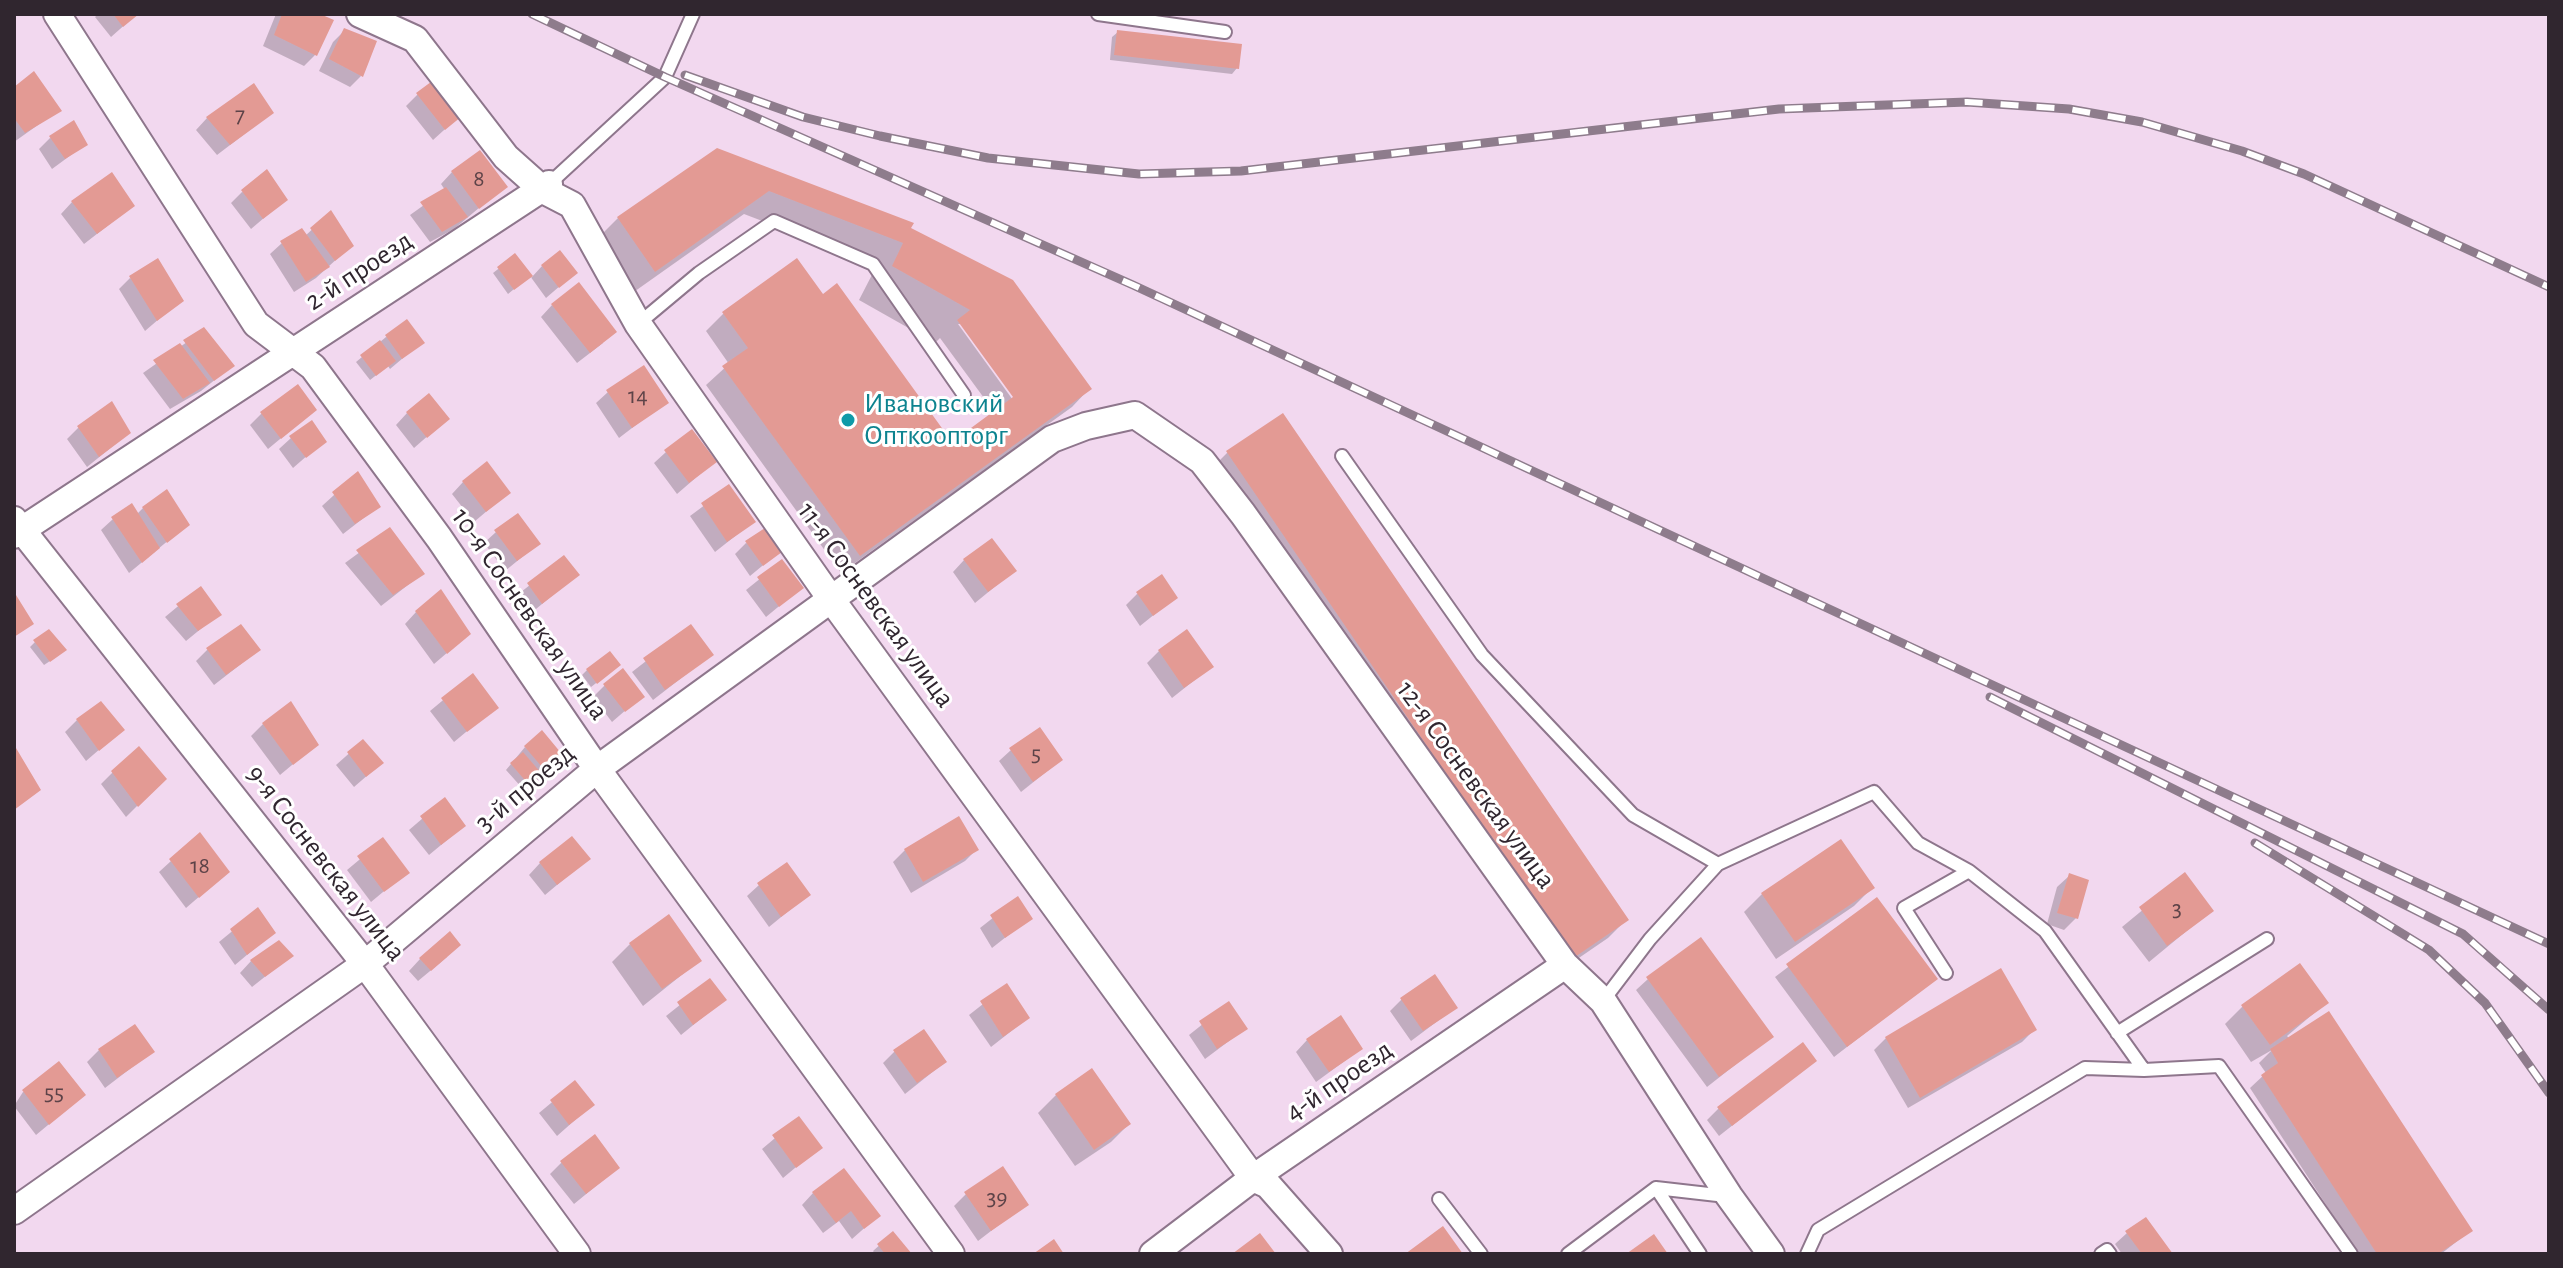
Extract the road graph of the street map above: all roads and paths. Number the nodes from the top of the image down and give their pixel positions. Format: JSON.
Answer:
{"nodes":[{"id":1,"x":57,"y":14,"type":"edge"},
{"id":2,"x":360,"y":14,"type":"edge"},
{"id":3,"x":693,"y":14,"type":"edge"},
{"id":4,"x":1098,"y":14,"type":"edge"},
{"id":5,"x":1119,"y":16,"type":"edge"},
{"id":6,"x":1188,"y":20,"type":"edge"},
{"id":7,"x":1225,"y":32,"type":"dead end"},
{"id":8,"x":546,"y":187,"type":"junction"},
{"id":9,"x":638,"y":324,"type":"junction"},
{"id":10,"x":293,"y":352,"type":"junction"},
{"id":11,"x":964,"y":395,"type":"dead end"},
{"id":12,"x":1086,"y":426,"type":"joint"},
{"id":13,"x":1342,"y":456,"type":"dead end"},
{"id":14,"x":16,"y":529,"type":"edge"},
{"id":15,"x":831,"y":599,"type":"junction"},
{"id":16,"x":597,"y":769,"type":"junction"},
{"id":17,"x":1718,"y":864,"type":"junction"},
{"id":18,"x":1969,"y":871,"type":"junction"},
{"id":19,"x":2267,"y":939,"type":"dead end"},
{"id":20,"x":365,"y":964,"type":"junction"},
{"id":21,"x":1565,"y":965,"type":"junction"},
{"id":22,"x":1946,"y":973,"type":"dead end"},
{"id":23,"x":1603,"y":1001,"type":"junction"},
{"id":24,"x":2117,"y":1033,"type":"junction"},
{"id":25,"x":2144,"y":1070,"type":"junction"},
{"id":26,"x":1253,"y":1178,"type":"junction"},
{"id":27,"x":1656,"y":1188,"type":"junction"},
{"id":28,"x":1729,"y":1196,"type":"junction"},
{"id":29,"x":1439,"y":1199,"type":"dead end"},
{"id":30,"x":14,"y":1211,"type":"edge"},
{"id":31,"x":577,"y":1254,"type":"edge"},
{"id":32,"x":951,"y":1254,"type":"edge"},
{"id":33,"x":1153,"y":1254,"type":"edge"},
{"id":34,"x":1329,"y":1254,"type":"edge"},
{"id":35,"x":1481,"y":1254,"type":"edge"},
{"id":36,"x":1568,"y":1254,"type":"edge"},
{"id":37,"x":1700,"y":1254,"type":"edge"},
{"id":38,"x":1771,"y":1254,"type":"edge"},
{"id":39,"x":1807,"y":1254,"type":"edge"},
{"id":40,"x":2101,"y":1254,"type":"edge"},
{"id":41,"x":2110,"y":1254,"type":"edge"},
{"id":42,"x":2351,"y":1254,"type":"edge"}],
"edges":[{"from":1,"to":10,"type":"street","name":"10-я Сосневская улица"},
{"from":2,"to":8,"type":"street","name":"11-я Сосневская улица"},
{"from":3,"to":8,"type":"lane","name":"2-й проезд"},
{"from":4,"to":5,"type":"lane"},
{"from":5,"to":6,"type":"lane"},
{"from":6,"to":7,"type":"lane"},
{"from":8,"to":9,"type":"street","name":"11-я Сосневская улица"},
{"from":8,"to":10,"type":"street","name":"2-й проезд"},
{"from":9,"to":11,"type":"lane"},
{"from":9,"to":15,"type":"street","name":"11-я Сосневская улица"},
{"from":10,"to":14,"type":"street","name":"2-й проезд"},
{"from":10,"to":16,"type":"street","name":"10-я Сосневская улица"},
{"from":12,"to":15,"type":"street","name":"3-й проезд"},
{"from":12,"to":21,"type":"street","name":"12-я Сосневская улица"},
{"from":13,"to":17,"type":"lane"},
{"from":14,"to":20,"type":"street","name":"9-я Сосневская улица"},
{"from":15,"to":16,"type":"street","name":"3-й проезд"},
{"from":15,"to":26,"type":"street","name":"11-я Сосневская улица"},
{"from":16,"to":20,"type":"street","name":"3-й проезд"},
{"from":16,"to":32,"type":"street","name":"10-я Сосневская улица"},
{"from":17,"to":18,"type":"lane"},
{"from":17,"to":23,"type":"lane"},
{"from":18,"to":22,"type":"lane"},
{"from":18,"to":24,"type":"lane"},
{"from":19,"to":24,"type":"lane"},
{"from":20,"to":30,"type":"street","name":"3-й проезд"},
{"from":20,"to":31,"type":"street","name":"9-я Сосневская улица"},
{"from":21,"to":23,"type":"street","name":"12-я Сосневская улица"},
{"from":21,"to":26,"type":"street","name":"4-й проезд"},
{"from":23,"to":28,"type":"street","name":"12-я Сосневская улица"},
{"from":24,"to":25,"type":"lane"},
{"from":25,"to":39,"type":"lane"},
{"from":25,"to":42,"type":"lane"},
{"from":26,"to":33,"type":"street","name":"4-й проезд"},
{"from":26,"to":34,"type":"street","name":"11-я Сосневская улица"},
{"from":27,"to":28,"type":"lane"},
{"from":27,"to":36,"type":"lane"},
{"from":27,"to":37,"type":"lane"},
{"from":28,"to":38,"type":"street","name":"12-я Сосневская улица"},
{"from":29,"to":35,"type":"lane"},
{"from":40,"to":41,"type":"lane"}]}
